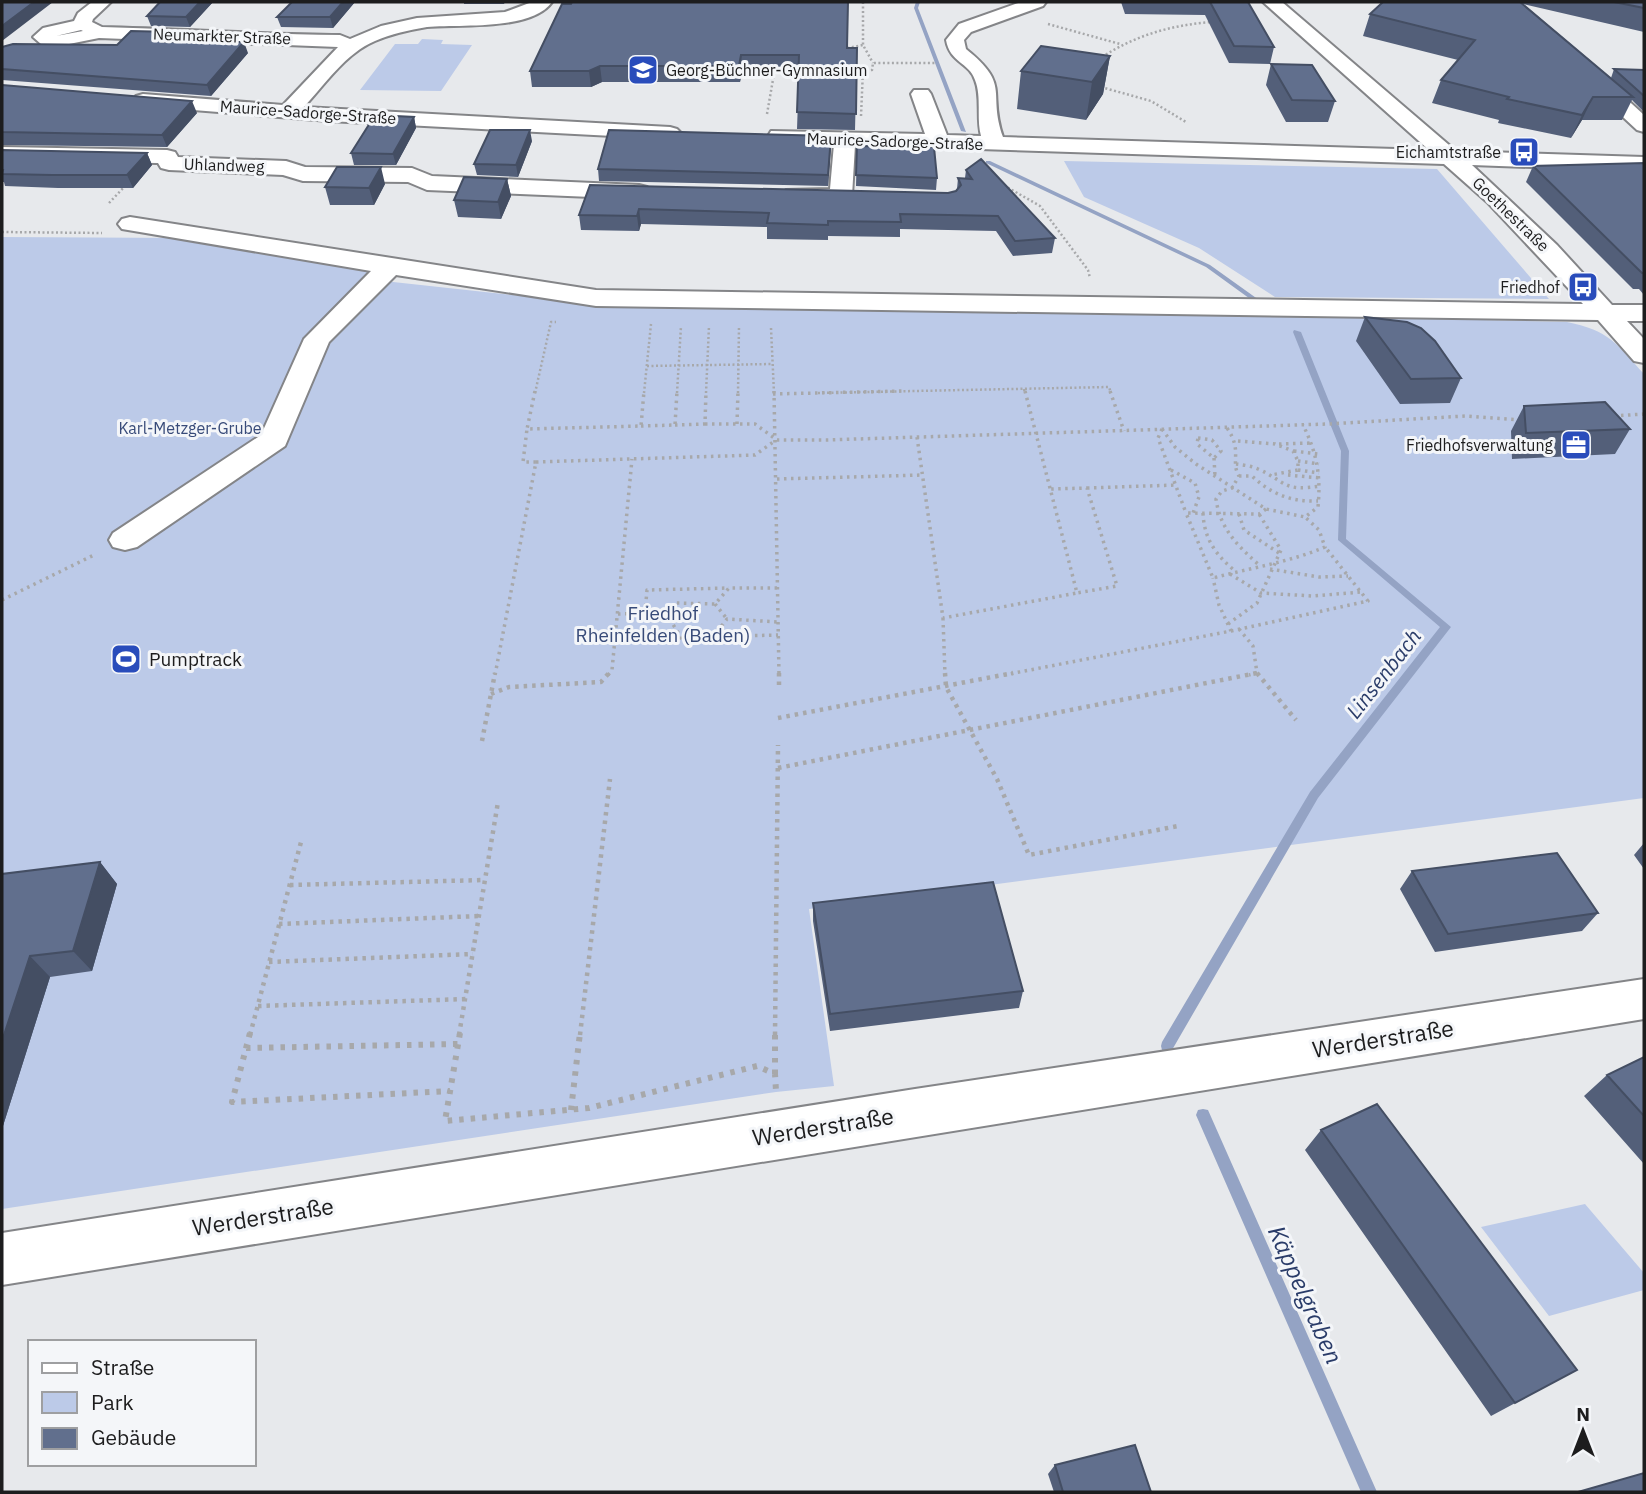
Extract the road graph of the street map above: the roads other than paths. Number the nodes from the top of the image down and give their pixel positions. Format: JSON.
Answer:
{"nodes":[{"id":1,"x":102,"y":2,"type":"edge"},
{"id":2,"x":543,"y":2,"type":"edge"},
{"id":3,"x":1037,"y":2,"type":"edge"},
{"id":4,"x":1272,"y":2,"type":"edge"},
{"id":5,"x":91,"y":28,"type":"junction"},
{"id":6,"x":43,"y":41,"type":"edge"},
{"id":7,"x":350,"y":46,"type":"junction"},
{"id":8,"x":1579,"y":67,"type":"edge"},
{"id":9,"x":921,"y":94,"type":"dead end"},
{"id":10,"x":124,"y":98,"type":"edge"},
{"id":11,"x":219,"y":106,"type":"junction"},
{"id":12,"x":288,"y":112,"type":"junction"},
{"id":13,"x":329,"y":115,"type":"junction"},
{"id":14,"x":442,"y":121,"type":"junction"},
{"id":15,"x":201,"y":123,"type":"dead end"},
{"id":16,"x":1644,"y":126,"type":"edge"},
{"id":17,"x":562,"y":127,"type":"junction"},
{"id":18,"x":763,"y":136,"type":"edge"},
{"id":19,"x":184,"y":140,"type":"dead end"},
{"id":20,"x":853,"y":140,"type":"junction"},
{"id":21,"x":939,"y":143,"type":"junction"},
{"id":22,"x":988,"y":145,"type":"junction"},
{"id":23,"x":2,"y":154,"type":"edge"},
{"id":24,"x":167,"y":157,"type":"junction"},
{"id":25,"x":671,"y":157,"type":"edge"},
{"id":26,"x":1454,"y":159,"type":"junction"},
{"id":27,"x":1644,"y":164,"type":"edge"},
{"id":28,"x":286,"y":168,"type":"junction"},
{"id":29,"x":412,"y":175,"type":"junction"},
{"id":30,"x":533,"y":188,"type":"junction"},
{"id":31,"x":659,"y":193,"type":"edge"},
{"id":32,"x":771,"y":195,"type":"edge"},
{"id":33,"x":841,"y":196,"type":"junction"},
{"id":34,"x":867,"y":196,"type":"edge"},
{"id":35,"x":121,"y":228,"type":"road end"},
{"id":36,"x":390,"y":267,"type":"junction"},
{"id":37,"x":1644,"y":313,"type":"edge"},
{"id":38,"x":1607,"y":314,"type":"junction"},
{"id":39,"x":1644,"y":355,"type":"edge"},
{"id":40,"x":125,"y":540,"type":"road end"},
{"id":41,"x":1644,"y":999,"type":"edge"},
{"id":42,"x":2,"y":1259,"type":"edge"}],
"edges":[{"from":1,"to":5,"type":"street"},
{"from":2,"to":7,"type":"street"},
{"from":3,"to":22,"type":"street"},
{"from":4,"to":26,"type":"street","name":"Goethestraße"},
{"from":5,"to":6,"type":"street","name":"Neumarkter Straße"},
{"from":5,"to":7,"type":"street","name":"Neumarkter Straße"},
{"from":7,"to":12,"type":"street"},
{"from":8,"to":16,"type":"street"},
{"from":9,"to":21,"type":"street"},
{"from":10,"to":11,"type":"street","name":"Maurice-Sadorge-Straße"},
{"from":11,"to":12,"type":"street","name":"Maurice-Sadorge-Straße"},
{"from":11,"to":15,"type":"street"},
{"from":12,"to":13,"type":"street","name":"Maurice-Sadorge-Straße"},
{"from":13,"to":14,"type":"street","name":"Maurice-Sadorge-Straße"},
{"from":13,"to":28,"type":"street","name":"Uhlandweg"},
{"from":14,"to":17,"type":"street","name":"Maurice-Sadorge-Straße"},
{"from":14,"to":29,"type":"street"},
{"from":17,"to":25,"type":"street","name":"Maurice-Sadorge-Straße"},
{"from":17,"to":30,"type":"street"},
{"from":18,"to":20,"type":"street","name":"Maurice-Sadorge-Straße"},
{"from":19,"to":24,"type":"street","name":"Uhlandweg"},
{"from":20,"to":21,"type":"street","name":"Maurice-Sadorge-Straße"},
{"from":20,"to":33,"type":"street"},
{"from":21,"to":22,"type":"street","name":"Maurice-Sadorge-Straße"},
{"from":22,"to":26,"type":"street","name":"Maurice-Sadorge-Straße"},
{"from":23,"to":24,"type":"street","name":"Uhlandweg"},
{"from":24,"to":28,"type":"street","name":"Uhlandweg"},
{"from":26,"to":27,"type":"street"},
{"from":26,"to":38,"type":"street","name":"Goethestraße"},
{"from":28,"to":29,"type":"street","name":"Uhlandweg"},
{"from":29,"to":30,"type":"street","name":"Uhlandweg"},
{"from":30,"to":31,"type":"street","name":"Uhlandweg"},
{"from":32,"to":33,"type":"street"},
{"from":33,"to":34,"type":"street"},
{"from":35,"to":36,"type":"street"},
{"from":36,"to":38,"type":"street"},
{"from":36,"to":40,"type":"street"},
{"from":37,"to":38,"type":"street"},
{"from":38,"to":39,"type":"street","name":"Goethestraße"},
{"from":41,"to":42,"type":"street","name":"Werderstraße"}]}
